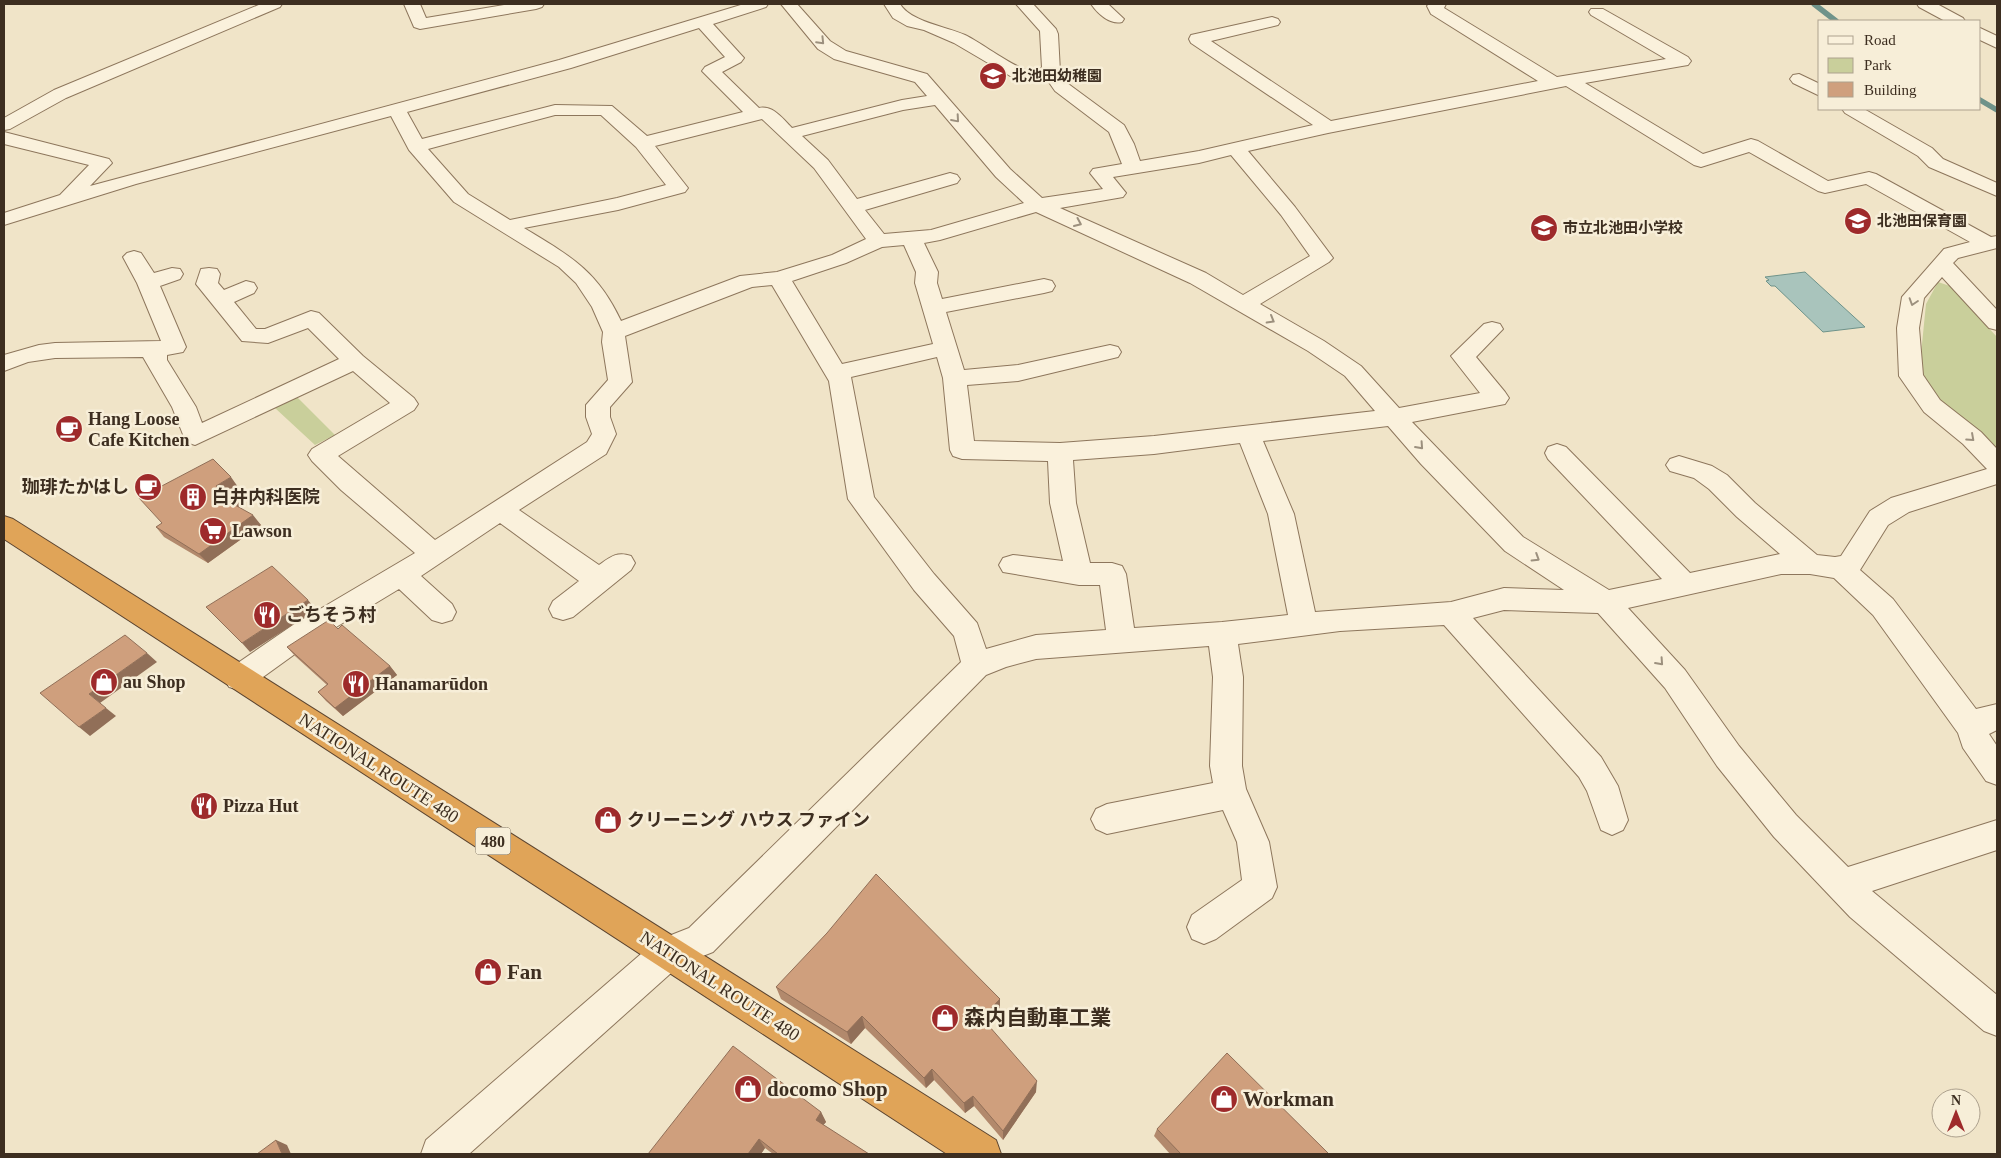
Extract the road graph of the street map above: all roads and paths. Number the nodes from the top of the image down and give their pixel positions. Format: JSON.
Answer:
{"nodes":[{"id":1,"x":274,"y":4,"type":"edge"},
{"id":2,"x":412,"y":4,"type":"edge"},
{"id":3,"x":536,"y":4,"type":"edge"},
{"id":4,"x":760,"y":4,"type":"edge"},
{"id":5,"x":789,"y":4,"type":"edge"},
{"id":6,"x":892,"y":4,"type":"edge"},
{"id":7,"x":1024,"y":4,"type":"edge"},
{"id":8,"x":1099,"y":4,"type":"edge"},
{"id":9,"x":1438,"y":4,"type":"edge"},
{"id":10,"x":1925,"y":4,"type":"edge"},
{"id":11,"x":1597,"y":12,"type":"dead end"},
{"id":12,"x":1116,"y":19,"type":"dead end"},
{"id":13,"x":1955,"y":20,"type":"edge"},
{"id":14,"x":702,"y":22,"type":"junction"},
{"id":15,"x":1272,"y":22,"type":"dead end"},
{"id":16,"x":1981,"y":34,"type":"edge"},
{"id":17,"x":1997,"y":43,"type":"edge"},
{"id":18,"x":1051,"y":72,"type":"junction"},
{"id":19,"x":1799,"y":79,"type":"dead end"},
{"id":20,"x":1562,"y":82,"type":"junction"},
{"id":21,"x":1818,"y":90,"type":"edge"},
{"id":22,"x":939,"y":99,"type":"junction"},
{"id":23,"x":396,"y":108,"type":"junction"},
{"id":24,"x":1853,"y":110,"type":"edge"},
{"id":25,"x":756,"y":114,"type":"junction"},
{"id":26,"x":4,"y":125,"type":"edge"},
{"id":27,"x":1328,"y":127,"type":"junction"},
{"id":28,"x":789,"y":134,"type":"junction"},
{"id":29,"x":4,"y":138,"type":"edge"},
{"id":30,"x":643,"y":143,"type":"junction"},
{"id":31,"x":416,"y":146,"type":"junction"},
{"id":32,"x":1235,"y":148,"type":"junction"},
{"id":33,"x":1133,"y":168,"type":"junction"},
{"id":34,"x":950,"y":179,"type":"dead end"},
{"id":35,"x":1997,"y":190,"type":"edge"},
{"id":36,"x":67,"y":198,"type":"junction"},
{"id":37,"x":1038,"y":205,"type":"junction"},
{"id":38,"x":853,"y":206,"type":"junction"},
{"id":39,"x":4,"y":219,"type":"edge"},
{"id":40,"x":510,"y":226,"type":"junction"},
{"id":41,"x":912,"y":239,"type":"junction"},
{"id":42,"x":878,"y":241,"type":"junction"},
{"id":43,"x":1993,"y":243,"type":"edge"},
{"id":44,"x":134,"y":257,"type":"dead end"},
{"id":45,"x":1942,"y":264,"type":"junction"},
{"id":46,"x":172,"y":274,"type":"dead end"},
{"id":47,"x":209,"y":274,"type":"dead end"},
{"id":48,"x":780,"y":278,"type":"junction"},
{"id":49,"x":148,"y":283,"type":"junction"},
{"id":50,"x":1044,"y":286,"type":"dead end"},
{"id":51,"x":246,"y":288,"type":"dead end"},
{"id":52,"x":220,"y":300,"type":"junction"},
{"id":53,"x":1244,"y":304,"type":"junction"},
{"id":54,"x":935,"y":307,"type":"junction"},
{"id":55,"x":334,"y":308,"type":"dead end"},
{"id":56,"x":312,"y":319,"type":"junction"},
{"id":57,"x":1997,"y":323,"type":"edge"},
{"id":58,"x":1492,"y":329,"type":"dead end"},
{"id":59,"x":78,"y":331,"type":"dead end"},
{"id":60,"x":614,"y":332,"type":"junction"},
{"id":61,"x":946,"y":348,"type":"junction"},
{"id":62,"x":62,"y":349,"type":"junction"},
{"id":63,"x":1110,"y":352,"type":"dead end"},
{"id":64,"x":173,"y":353,"type":"junction"},
{"id":65,"x":355,"y":361,"type":"junction"},
{"id":66,"x":4,"y":363,"type":"edge"},
{"id":67,"x":836,"y":373,"type":"junction"},
{"id":68,"x":954,"y":378,"type":"junction"},
{"id":69,"x":1394,"y":417,"type":"junction"},
{"id":70,"x":1248,"y":433,"type":"junction"},
{"id":71,"x":1060,"y":452,"type":"junction"},
{"id":72,"x":1556,"y":453,"type":"dead end"},
{"id":73,"x":1997,"y":464,"type":"edge"},
{"id":74,"x":1679,"y":465,"type":"dead end"},
{"id":75,"x":1997,"y":476,"type":"edge"},
{"id":76,"x":500,"y":510,"type":"junction"},
{"id":77,"x":4,"y":526,"type":"edge"},
{"id":78,"x":434,"y":554,"type":"junction"},
{"id":79,"x":621,"y":563,"type":"dead end"},
{"id":80,"x":1810,"y":564,"type":"junction"},
{"id":81,"x":1013,"y":565,"type":"dead end"},
{"id":82,"x":1839,"y":567,"type":"junction"},
{"id":83,"x":1079,"y":574,"type":"junction"},
{"id":84,"x":401,"y":575,"type":"junction"},
{"id":85,"x":599,"y":580,"type":"junction"},
{"id":86,"x":1685,"y":584,"type":"junction"},
{"id":87,"x":1605,"y":602,"type":"junction"},
{"id":88,"x":563,"y":609,"type":"dead end"},
{"id":89,"x":442,"y":612,"type":"dead end"},
{"id":90,"x":1451,"y":613,"type":"junction"},
{"id":91,"x":1304,"y":624,"type":"junction"},
{"id":92,"x":1222,"y":634,"type":"junction"},
{"id":93,"x":1122,"y":641,"type":"junction"},
{"id":94,"x":976,"y":666,"type":"junction"},
{"id":95,"x":240,"y":678,"type":"junction"},
{"id":96,"x":1985,"y":723,"type":"edge"},
{"id":97,"x":1997,"y":771,"type":"edge"},
{"id":98,"x":1232,"y":794,"type":"junction"},
{"id":99,"x":1107,"y":819,"type":"dead end"},
{"id":100,"x":1612,"y":820,"type":"dead end"},
{"id":101,"x":1997,"y":835,"type":"edge"},
{"id":102,"x":1842,"y":885,"type":"junction"},
{"id":103,"x":1204,"y":927,"type":"dead end"},
{"id":104,"x":668,"y":953,"type":"junction"},
{"id":105,"x":1997,"y":1018,"type":"edge"},
{"id":106,"x":440,"y":1154,"type":"edge"},
{"id":107,"x":982,"y":1154,"type":"edge"}],
"edges":[{"from":1,"to":26,"type":"street"},
{"from":2,"to":3,"type":"street"},
{"from":4,"to":14,"type":"street"},
{"from":5,"to":22,"type":"street","one_way":true},
{"from":6,"to":18,"type":"street"},
{"from":7,"to":18,"type":"street"},
{"from":8,"to":12,"type":"street"},
{"from":9,"to":20,"type":"street"},
{"from":10,"to":13,"type":"street"},
{"from":11,"to":20,"type":"street"},
{"from":14,"to":23,"type":"street"},
{"from":14,"to":25,"type":"street"},
{"from":15,"to":27,"type":"street"},
{"from":16,"to":17,"type":"street"},
{"from":18,"to":33,"type":"street"},
{"from":19,"to":21,"type":"street"},
{"from":20,"to":27,"type":"street"},
{"from":20,"to":43,"type":"street"},
{"from":22,"to":28,"type":"street"},
{"from":22,"to":37,"type":"street","one_way":true},
{"from":23,"to":31,"type":"street"},
{"from":23,"to":36,"type":"street"},
{"from":24,"to":35,"type":"street"},
{"from":25,"to":28,"type":"street"},
{"from":25,"to":30,"type":"street"},
{"from":27,"to":32,"type":"street"},
{"from":28,"to":38,"type":"street"},
{"from":29,"to":36,"type":"street"},
{"from":30,"to":31,"type":"street"},
{"from":30,"to":40,"type":"street"},
{"from":31,"to":40,"type":"street"},
{"from":32,"to":33,"type":"street"},
{"from":32,"to":53,"type":"street"},
{"from":33,"to":37,"type":"street"},
{"from":34,"to":38,"type":"street"},
{"from":36,"to":39,"type":"street"},
{"from":37,"to":41,"type":"street"},
{"from":37,"to":53,"type":"street","one_way":true},
{"from":38,"to":42,"type":"street"},
{"from":40,"to":60,"type":"street"},
{"from":41,"to":42,"type":"street"},
{"from":41,"to":54,"type":"street"},
{"from":42,"to":48,"type":"street"},
{"from":43,"to":45,"type":"street"},
{"from":44,"to":49,"type":"street"},
{"from":45,"to":57,"type":"street"},
{"from":45,"to":73,"type":"street","one_way":true},
{"from":46,"to":49,"type":"street"},
{"from":47,"to":52,"type":"street"},
{"from":48,"to":60,"type":"street"},
{"from":48,"to":67,"type":"street"},
{"from":49,"to":64,"type":"street"},
{"from":50,"to":54,"type":"street"},
{"from":51,"to":52,"type":"street"},
{"from":52,"to":56,"type":"street"},
{"from":53,"to":69,"type":"street","one_way":true},
{"from":54,"to":61,"type":"street"},
{"from":55,"to":56,"type":"street"},
{"from":56,"to":65,"type":"street"},
{"from":58,"to":69,"type":"street"},
{"from":59,"to":62,"type":"street"},
{"from":60,"to":76,"type":"street"},
{"from":61,"to":67,"type":"street"},
{"from":61,"to":68,"type":"street"},
{"from":62,"to":64,"type":"street"},
{"from":62,"to":66,"type":"street"},
{"from":63,"to":68,"type":"street"},
{"from":64,"to":65,"type":"street"},
{"from":65,"to":78,"type":"street"},
{"from":67,"to":94,"type":"street"},
{"from":68,"to":71,"type":"street"},
{"from":69,"to":70,"type":"street"},
{"from":69,"to":87,"type":"street","one_way":true},
{"from":70,"to":71,"type":"street"},
{"from":70,"to":91,"type":"street"},
{"from":71,"to":83,"type":"street"},
{"from":72,"to":86,"type":"street"},
{"from":74,"to":80,"type":"street"},
{"from":75,"to":82,"type":"street"},
{"from":76,"to":78,"type":"street"},
{"from":76,"to":85,"type":"street"},
{"from":77,"to":95,"type":"highway","name":"NATIONAL ROUTE 480","number":"480"},
{"from":78,"to":84,"type":"street"},
{"from":79,"to":85,"type":"street"},
{"from":80,"to":82,"type":"street"},
{"from":80,"to":86,"type":"street"},
{"from":81,"to":83,"type":"street"},
{"from":82,"to":96,"type":"street"},
{"from":83,"to":93,"type":"street"},
{"from":84,"to":89,"type":"street"},
{"from":84,"to":95,"type":"street"},
{"from":85,"to":88,"type":"street"},
{"from":86,"to":87,"type":"street"},
{"from":87,"to":90,"type":"street"},
{"from":87,"to":102,"type":"street","one_way":true},
{"from":90,"to":91,"type":"street"},
{"from":90,"to":100,"type":"street"},
{"from":91,"to":92,"type":"street"},
{"from":92,"to":93,"type":"street"},
{"from":92,"to":98,"type":"street"},
{"from":93,"to":94,"type":"street"},
{"from":94,"to":104,"type":"street"},
{"from":95,"to":104,"type":"highway","name":"NATIONAL ROUTE 480","number":"480"},
{"from":96,"to":97,"type":"street"},
{"from":98,"to":99,"type":"street"},
{"from":98,"to":103,"type":"street"},
{"from":101,"to":102,"type":"street"},
{"from":102,"to":105,"type":"street"},
{"from":104,"to":106,"type":"street"},
{"from":104,"to":107,"type":"highway","name":"NATIONAL ROUTE 480","number":"480"}]}
